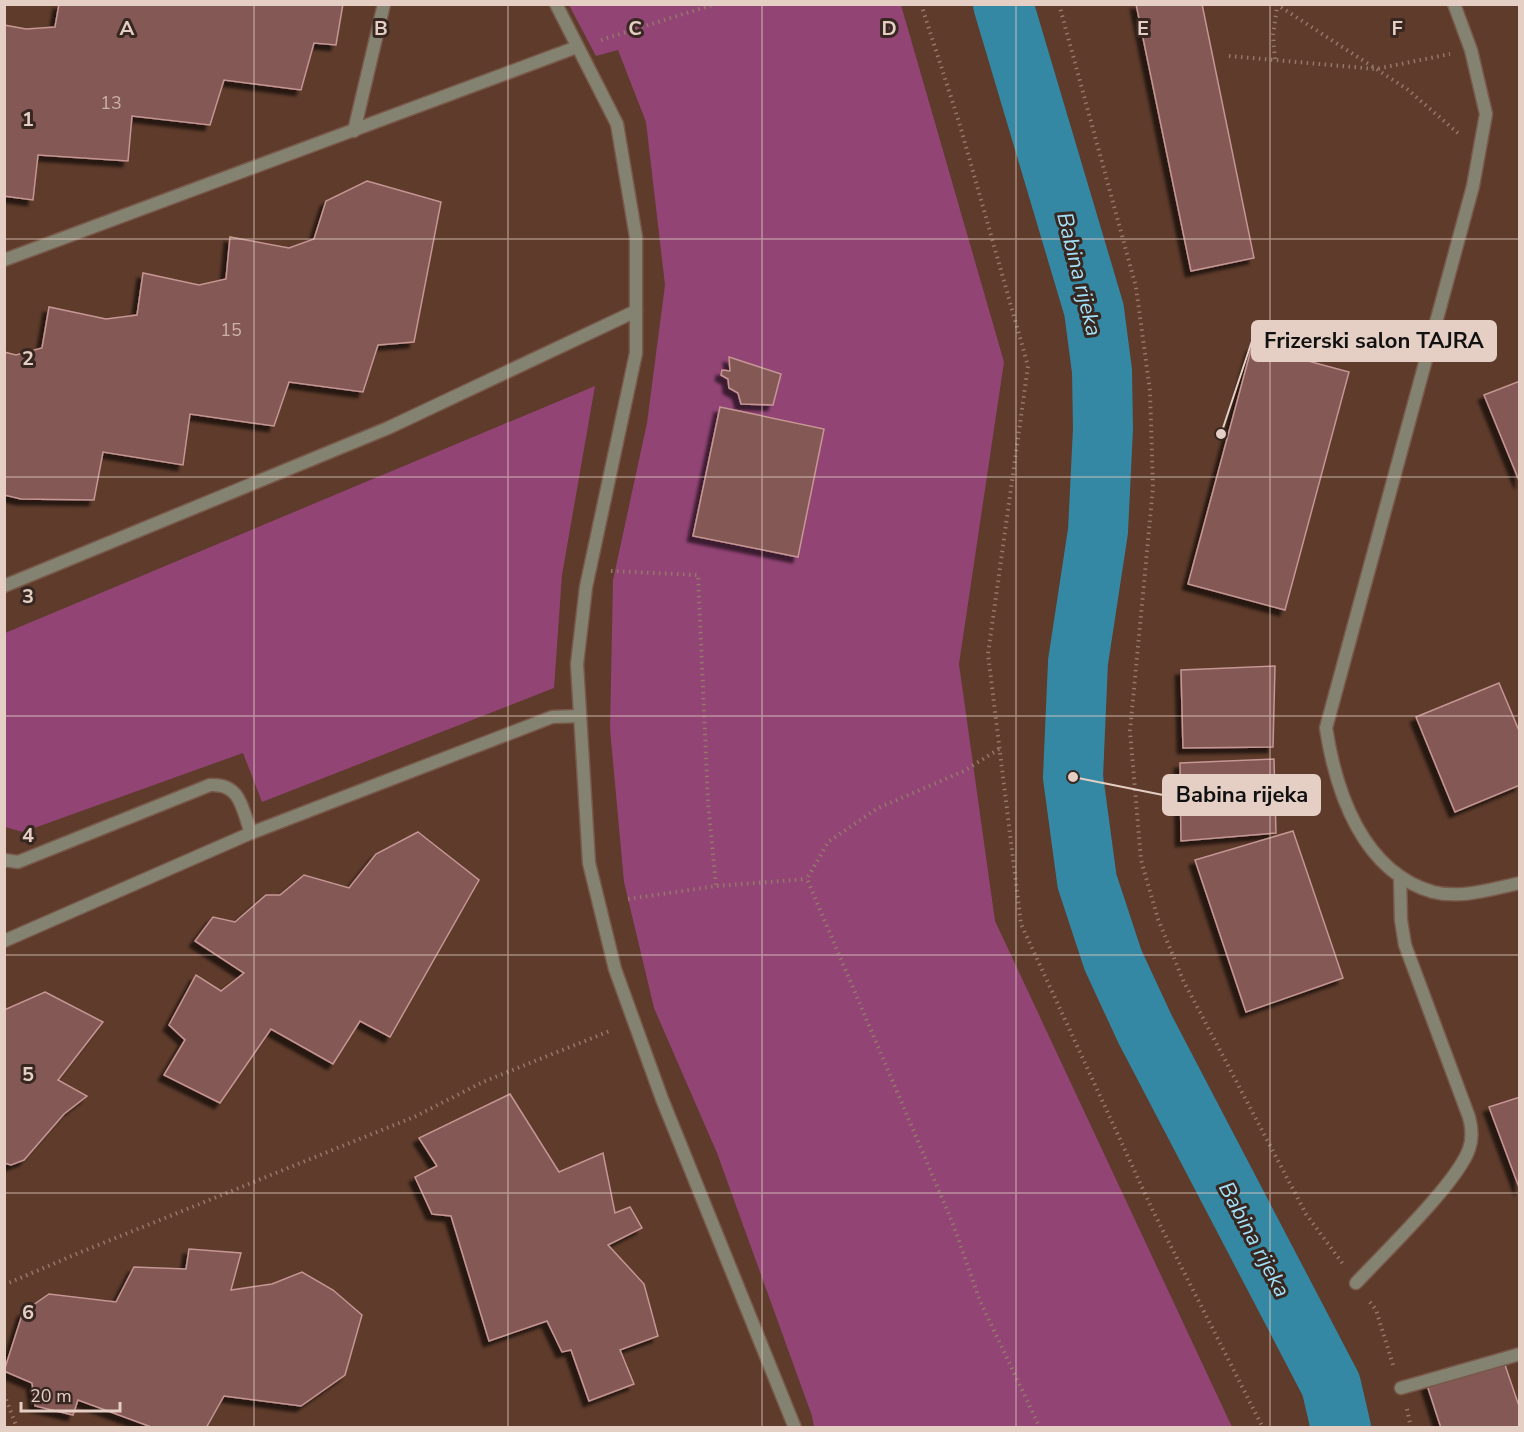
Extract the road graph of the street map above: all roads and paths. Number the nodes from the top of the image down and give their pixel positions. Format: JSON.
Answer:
{"nodes":[{"id":1,"x":384,"y":4,"type":"edge"},
{"id":2,"x":556,"y":4,"type":"edge"},
{"id":3,"x":715,"y":4,"type":"edge"},
{"id":4,"x":921,"y":4,"type":"edge"},
{"id":5,"x":1059,"y":4,"type":"edge"},
{"id":6,"x":1454,"y":4,"type":"edge"},
{"id":7,"x":1277,"y":6,"type":"edge"},
{"id":8,"x":577,"y":47,"type":"junction"},
{"id":9,"x":1471,"y":50,"type":"junction"},
{"id":10,"x":1229,"y":56,"type":"dead end"},
{"id":11,"x":1275,"y":59,"type":"junction"},
{"id":12,"x":1376,"y":69,"type":"junction"},
{"id":13,"x":354,"y":131,"type":"junction"},
{"id":14,"x":1479,"y":155,"type":"junction"},
{"id":15,"x":4,"y":260,"type":"edge"},
{"id":16,"x":636,"y":311,"type":"junction"},
{"id":17,"x":590,"y":570,"type":"junction"},
{"id":18,"x":4,"y":586,"type":"edge"},
{"id":19,"x":580,"y":716,"type":"junction"},
{"id":20,"x":999,"y":748,"type":"junction"},
{"id":21,"x":251,"y":833,"type":"junction"},
{"id":22,"x":4,"y":860,"type":"edge"},
{"id":23,"x":1400,"y":878,"type":"junction"},
{"id":24,"x":807,"y":879,"type":"junction"},
{"id":25,"x":1520,"y":883,"type":"edge"},
{"id":26,"x":716,"y":886,"type":"junction"},
{"id":27,"x":628,"y":899,"type":"dead end"},
{"id":28,"x":4,"y":941,"type":"edge"},
{"id":29,"x":634,"y":1021,"type":"junction"},
{"id":30,"x":1356,"y":1283,"type":"junction"},
{"id":31,"x":4,"y":1285,"type":"edge"},
{"id":32,"x":1520,"y":1354,"type":"edge"},
{"id":33,"x":1401,"y":1389,"type":"junction"},
{"id":34,"x":4,"y":1394,"type":"edge"},
{"id":35,"x":17,"y":1428,"type":"edge"},
{"id":36,"x":795,"y":1428,"type":"edge"},
{"id":37,"x":1040,"y":1428,"type":"edge"},
{"id":38,"x":1263,"y":1428,"type":"edge"},
{"id":39,"x":1411,"y":1428,"type":"edge"}],
"edges":[{"from":1,"to":13,"type":"lane"},
{"from":2,"to":8,"type":"lane"},
{"from":3,"to":8,"type":"path"},
{"from":4,"to":20,"type":"path"},
{"from":5,"to":30,"type":"path"},
{"from":6,"to":9,"type":"lane"},
{"from":7,"to":11,"type":"path"},
{"from":7,"to":12,"type":"path"},
{"from":8,"to":13,"type":"lane"},
{"from":8,"to":16,"type":"lane"},
{"from":9,"to":12,"type":"path"},
{"from":9,"to":14,"type":"lane"},
{"from":10,"to":11,"type":"path"},
{"from":11,"to":12,"type":"path"},
{"from":12,"to":14,"type":"path"},
{"from":13,"to":15,"type":"lane"},
{"from":14,"to":23,"type":"lane"},
{"from":16,"to":17,"type":"lane"},
{"from":16,"to":18,"type":"lane"},
{"from":17,"to":19,"type":"lane"},
{"from":17,"to":26,"type":"path"},
{"from":19,"to":21,"type":"lane"},
{"from":19,"to":29,"type":"lane"},
{"from":20,"to":24,"type":"path"},
{"from":20,"to":38,"type":"path"},
{"from":21,"to":22,"type":"lane"},
{"from":21,"to":28,"type":"lane"},
{"from":23,"to":25,"type":"lane"},
{"from":23,"to":30,"type":"lane"},
{"from":24,"to":26,"type":"path"},
{"from":24,"to":37,"type":"path"},
{"from":26,"to":27,"type":"path"},
{"from":29,"to":31,"type":"path"},
{"from":29,"to":36,"type":"lane"},
{"from":30,"to":33,"type":"path"},
{"from":32,"to":33,"type":"lane"},
{"from":33,"to":39,"type":"path"},
{"from":34,"to":35,"type":"path"}]}
